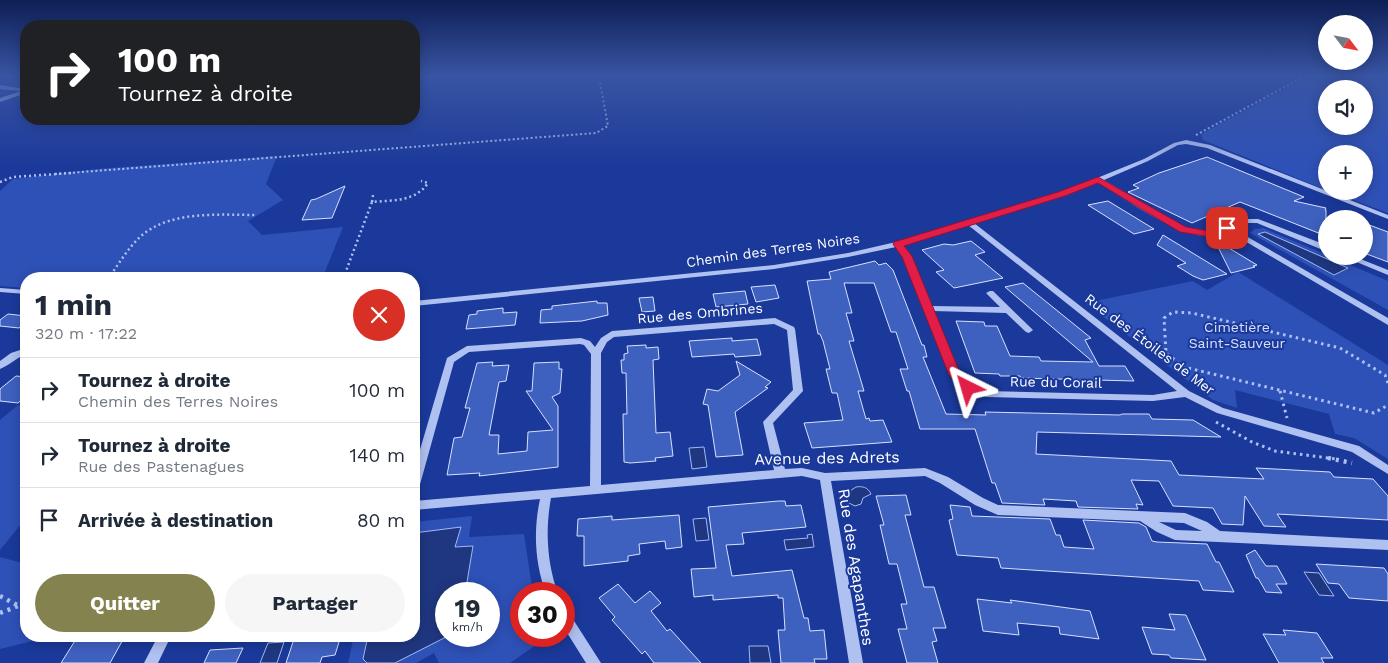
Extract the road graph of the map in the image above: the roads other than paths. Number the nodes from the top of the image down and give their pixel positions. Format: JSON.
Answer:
{"nodes":[{"id":1,"x":1098,"y":179,"type":"junction"},
{"id":2,"x":1388,"y":217,"type":"edge"},
{"id":3,"x":970,"y":223,"type":"junction"},
{"id":4,"x":1227,"y":228,"type":"junction"},
{"id":5,"x":898,"y":244,"type":"junction"},
{"id":6,"x":1318,"y":245,"type":"edge"},
{"id":7,"x":1368,"y":265,"type":"edge"},
{"id":8,"x":1388,"y":273,"type":"edge"},
{"id":9,"x":0,"y":290,"type":"edge"},
{"id":10,"x":20,"y":292,"type":"edge"},
{"id":11,"x":990,"y":293,"type":"dead end"},
{"id":12,"x":420,"y":303,"type":"edge"},
{"id":13,"x":927,"y":308,"type":"junction"},
{"id":14,"x":1007,"y":310,"type":"junction"},
{"id":15,"x":1388,"y":322,"type":"edge"},
{"id":16,"x":1030,"y":330,"type":"dead end"},
{"id":17,"x":596,"y":352,"type":"junction"},
{"id":18,"x":20,"y":353,"type":"edge"},
{"id":19,"x":0,"y":366,"type":"edge"},
{"id":20,"x":1186,"y":393,"type":"junction"},
{"id":21,"x":420,"y":467,"type":"edge"},
{"id":22,"x":1388,"y":470,"type":"edge"},
{"id":23,"x":780,"y":473,"type":"junction"},
{"id":24,"x":825,"y":477,"type":"junction"},
{"id":25,"x":595,"y":489,"type":"junction"},
{"id":26,"x":546,"y":495,"type":"junction"},
{"id":27,"x":420,"y":506,"type":"edge"},
{"id":28,"x":1142,"y":516,"type":"junction"},
{"id":29,"x":1218,"y":536,"type":"junction"},
{"id":30,"x":1388,"y":545,"type":"edge"},
{"id":31,"x":548,"y":582,"type":"edge"},
{"id":32,"x":575,"y":634,"type":"edge"},
{"id":33,"x":162,"y":642,"type":"edge"},
{"id":34,"x":151,"y":663,"type":"edge"},
{"id":35,"x":594,"y":663,"type":"edge"},
{"id":36,"x":856,"y":663,"type":"edge"}],
"edges":[{"from":1,"to":2,"type":"street","name":"Chemin des Terres Noires"},
{"from":1,"to":3,"type":"street","name":"Chemin des Terres Noires"},
{"from":1,"to":4,"type":"street"},
{"from":3,"to":5,"type":"street","name":"Chemin des Terres Noires"},
{"from":3,"to":20,"type":"street","name":"Rue des Étoiles de Mer"},
{"from":4,"to":6,"type":"street"},
{"from":4,"to":15,"type":"street"},
{"from":5,"to":12,"type":"street","name":"Chemin des Terres Noires"},
{"from":5,"to":13,"type":"street","name":"Rue du Corail"},
{"from":7,"to":8,"type":"street"},
{"from":9,"to":10,"type":"street"},
{"from":11,"to":14,"type":"street"},
{"from":13,"to":14,"type":"street"},
{"from":13,"to":20,"type":"street","name":"Rue du Corail"},
{"from":14,"to":16,"type":"street"},
{"from":17,"to":21,"type":"street"},
{"from":17,"to":23,"type":"street","name":"Rue des Ombrines"},
{"from":17,"to":25,"type":"street"},
{"from":18,"to":19,"type":"street"},
{"from":20,"to":22,"type":"street","name":"Rue des Étoiles de Mer"},
{"from":23,"to":24,"type":"street","name":"Avenue des Adrets"},
{"from":23,"to":25,"type":"street","name":"Avenue des Adrets"},
{"from":24,"to":28,"type":"street","name":"Avenue des Adrets"},
{"from":24,"to":36,"type":"street","name":"Rue des Agapanthes"},
{"from":25,"to":26,"type":"street","name":"Avenue des Adrets"},
{"from":26,"to":27,"type":"street","name":"Avenue des Adrets"},
{"from":26,"to":31,"type":"street"},
{"from":28,"to":29,"type":"street","name":"Avenue des Adrets"},
{"from":28,"to":29,"type":"street","name":"Avenue des Adrets"},
{"from":29,"to":30,"type":"street","name":"Avenue des Adrets"},
{"from":32,"to":35,"type":"street"},
{"from":33,"to":34,"type":"street"}]}
